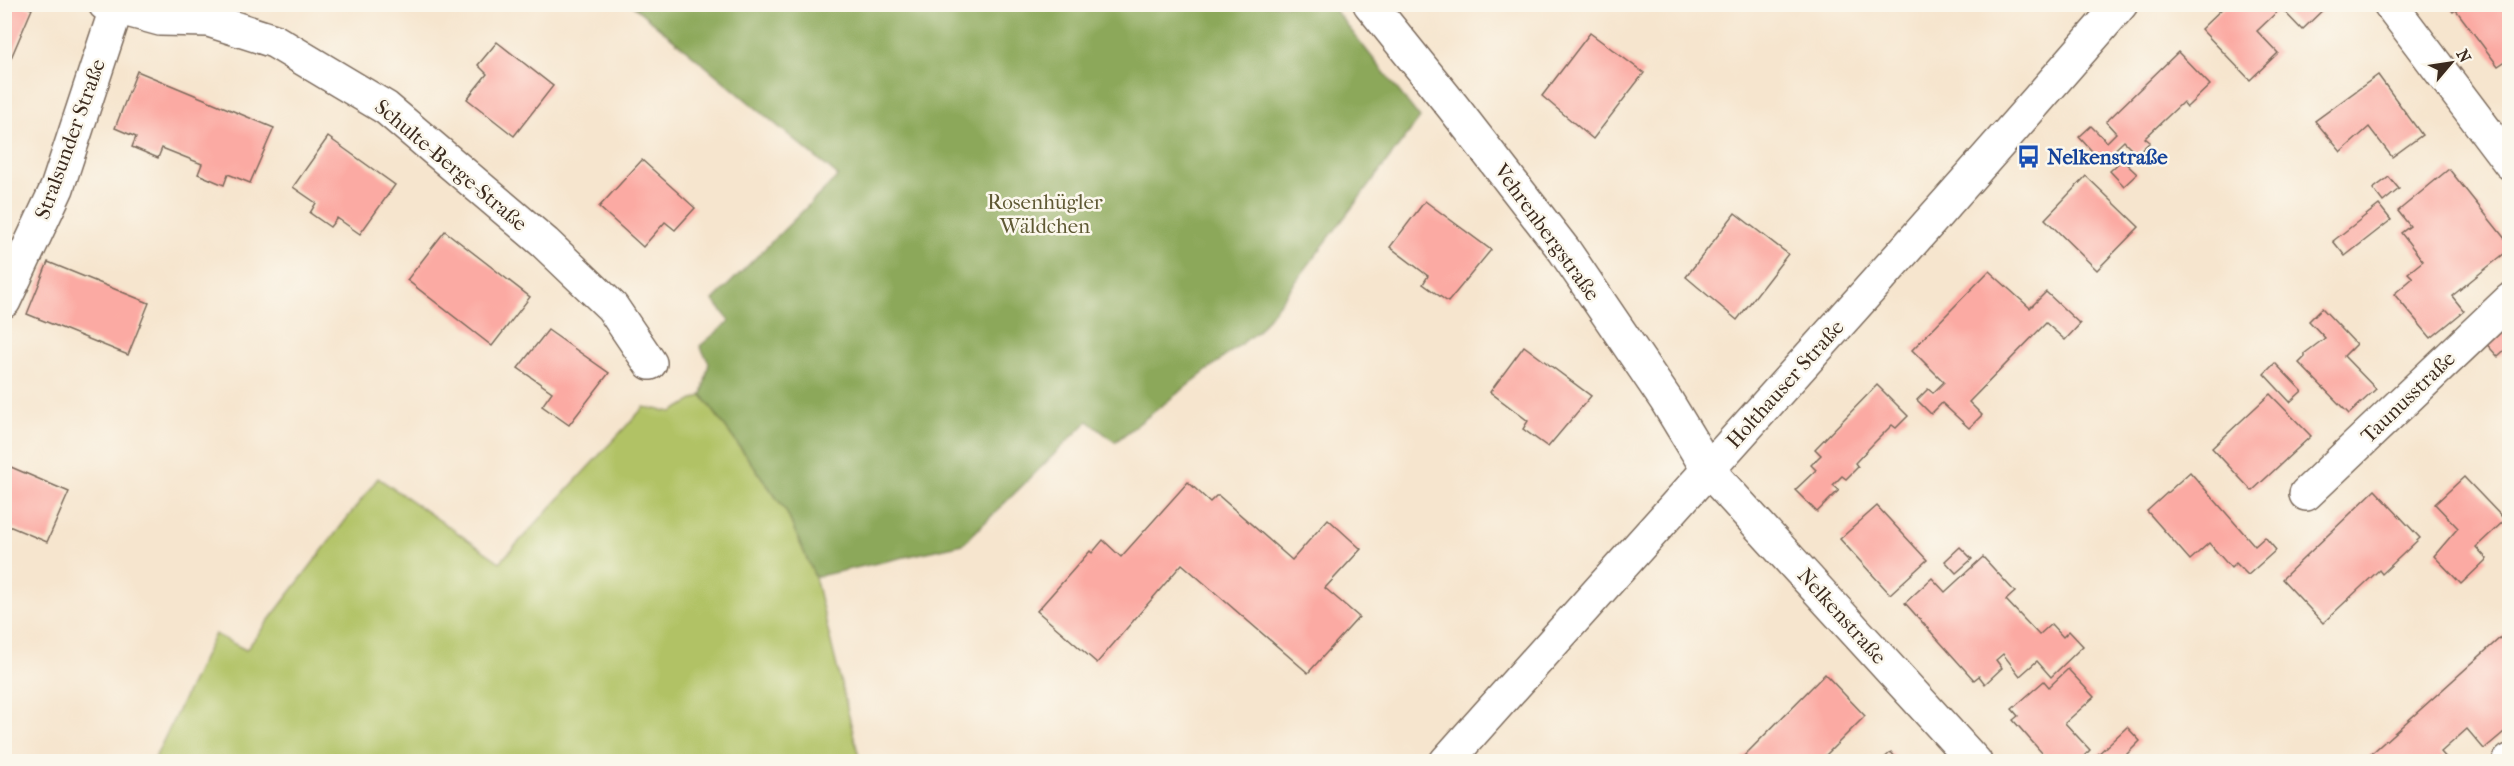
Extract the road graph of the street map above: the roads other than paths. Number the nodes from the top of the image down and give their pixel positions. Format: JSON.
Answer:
{"nodes":[{"id":1,"x":1370,"y":4,"type":"edge"},
{"id":2,"x":2121,"y":4,"type":"edge"},
{"id":3,"x":2390,"y":4,"type":"edge"},
{"id":4,"x":111,"y":7,"type":"edge"},
{"id":5,"x":213,"y":12,"type":"edge"},
{"id":6,"x":2510,"y":163,"type":"edge"},
{"id":7,"x":2510,"y":300,"type":"edge"},
{"id":8,"x":4,"y":301,"type":"edge"},
{"id":9,"x":650,"y":363,"type":"dead end"},
{"id":10,"x":1709,"y":471,"type":"junction"},
{"id":11,"x":2306,"y":494,"type":"dead end"},
{"id":12,"x":1446,"y":762,"type":"edge"},
{"id":13,"x":1975,"y":762,"type":"edge"}],
"edges":[{"from":1,"to":10,"type":"street","name":"Vehrenbergstraße"},
{"from":2,"to":10,"type":"street","name":"Holthauser Straße"},
{"from":3,"to":6,"type":"street"},
{"from":4,"to":5,"type":"street","name":"Schulte-Berge-Straße"},
{"from":4,"to":8,"type":"street","name":"Stralsunder Straße"},
{"from":5,"to":9,"type":"street","name":"Schulte-Berge-Straße"},
{"from":7,"to":11,"type":"street","name":"Taunusstraße"},
{"from":10,"to":12,"type":"street","name":"Holthauser Straße"},
{"from":10,"to":13,"type":"street","name":"Nelkenstraße"}]}
